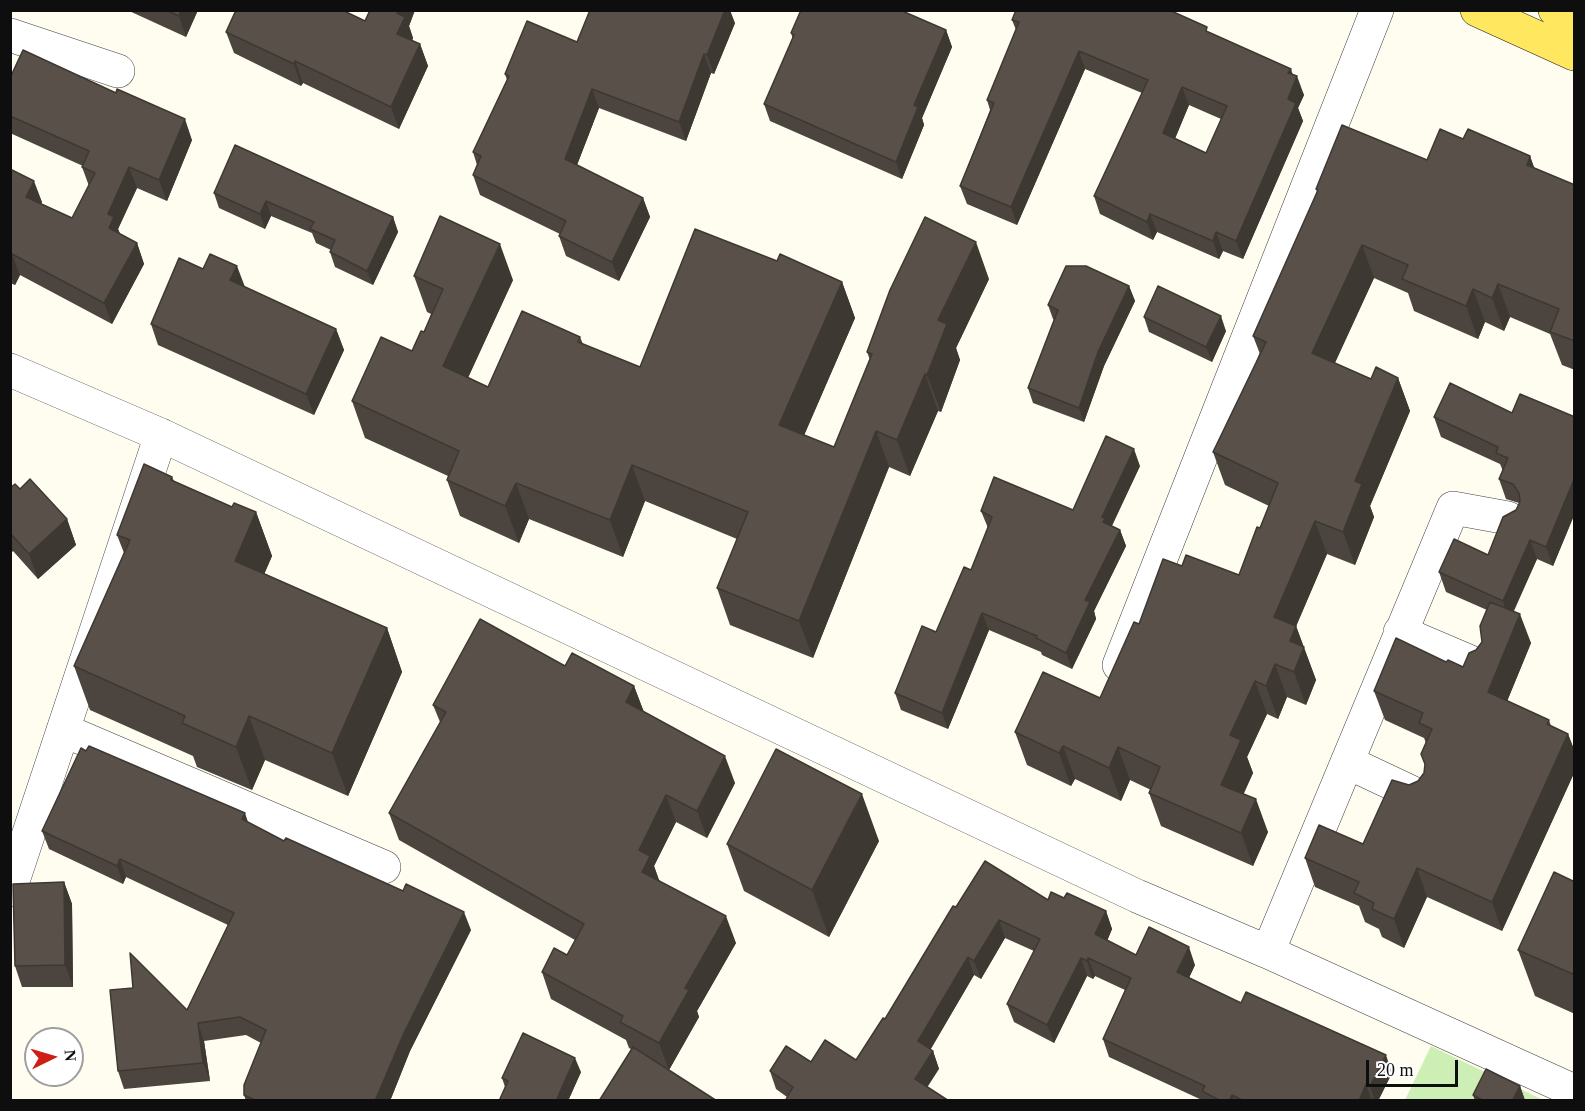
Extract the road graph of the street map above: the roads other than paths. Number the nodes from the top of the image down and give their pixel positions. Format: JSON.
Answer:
{"nodes":[{"id":1,"x":1377,"y":10,"type":"edge"},
{"id":2,"x":1476,"y":10,"type":"edge"},
{"id":3,"x":1554,"y":10,"type":"edge"},
{"id":4,"x":1575,"y":20,"type":"edge"},
{"id":5,"x":10,"y":35,"type":"edge"},
{"id":6,"x":1575,"y":54,"type":"edge"},
{"id":7,"x":118,"y":70,"type":"dead end"},
{"id":8,"x":10,"y":370,"type":"edge"},
{"id":9,"x":161,"y":435,"type":"junction"},
{"id":10,"x":1508,"y":518,"type":"edge"},
{"id":11,"x":1400,"y":632,"type":"junction"},
{"id":12,"x":1475,"y":664,"type":"edge"},
{"id":13,"x":1116,"y":671,"type":"edge"},
{"id":14,"x":63,"y":730,"type":"junction"},
{"id":15,"x":1347,"y":762,"type":"junction"},
{"id":16,"x":1417,"y":795,"type":"edge"},
{"id":17,"x":384,"y":867,"type":"dead end"},
{"id":18,"x":10,"y":890,"type":"edge"},
{"id":19,"x":1268,"y":952,"type":"junction"},
{"id":20,"x":1575,"y":1091,"type":"edge"}],
"edges":[{"from":1,"to":13,"type":"street"},
{"from":2,"to":6,"type":"main road"},
{"from":3,"to":4,"type":"main road"},
{"from":5,"to":7,"type":"street"},
{"from":8,"to":9,"type":"street"},
{"from":9,"to":14,"type":"street"},
{"from":9,"to":19,"type":"street"},
{"from":10,"to":11,"type":"street"},
{"from":11,"to":12,"type":"street"},
{"from":11,"to":15,"type":"street"},
{"from":14,"to":17,"type":"street"},
{"from":14,"to":18,"type":"street"},
{"from":15,"to":16,"type":"street"},
{"from":15,"to":19,"type":"street"},
{"from":19,"to":20,"type":"street"}]}
